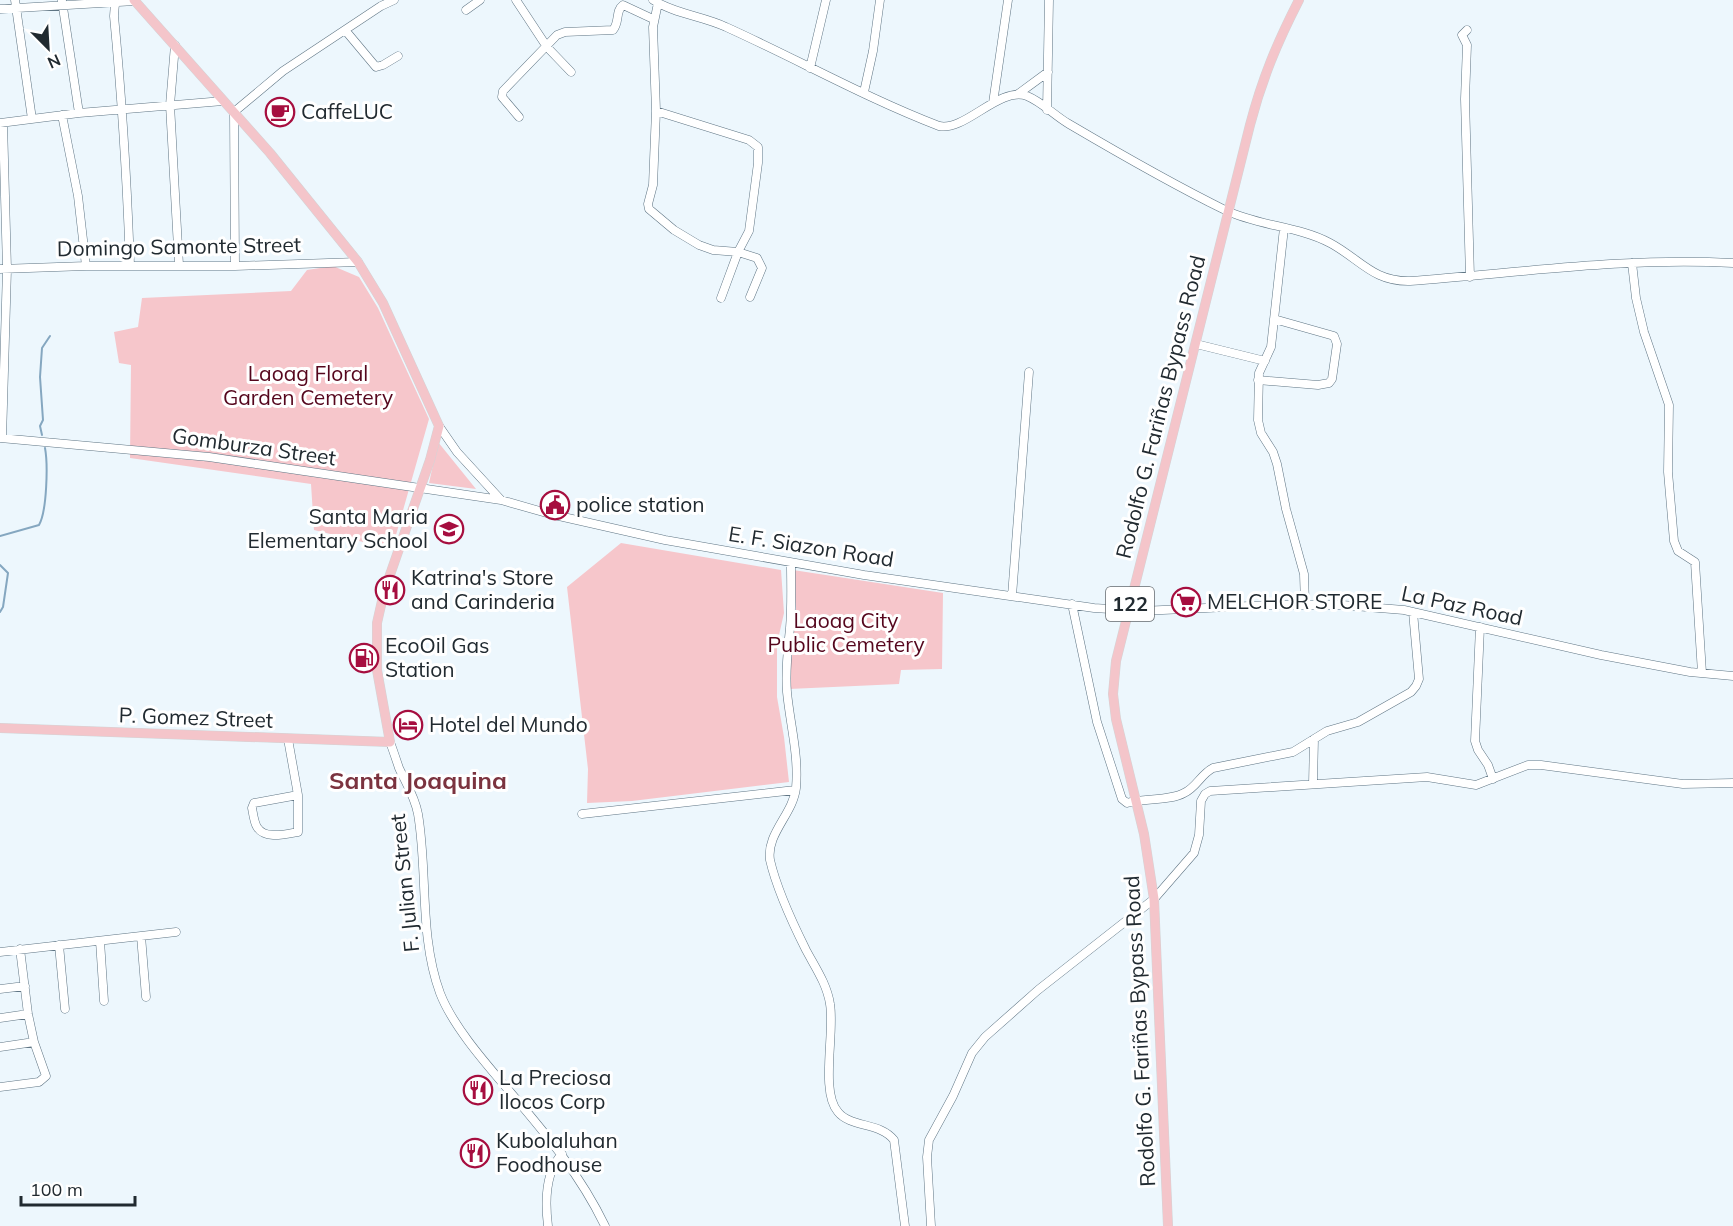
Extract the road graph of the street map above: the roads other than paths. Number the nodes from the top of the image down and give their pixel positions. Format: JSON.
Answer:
{"nodes":[{"id":1,"x":394,"y":0,"type":"edge"},
{"id":2,"x":480,"y":0,"type":"edge"},
{"id":3,"x":516,"y":0,"type":"edge"},
{"id":4,"x":826,"y":0,"type":"edge"},
{"id":5,"x":880,"y":0,"type":"edge"},
{"id":6,"x":1008,"y":0,"type":"edge"},
{"id":7,"x":1049,"y":0,"type":"edge"},
{"id":8,"x":1299,"y":0,"type":"edge"},
{"id":9,"x":135,"y":1,"type":"edge"},
{"id":10,"x":656,"y":2,"type":"edge"},
{"id":11,"x":62,"y":3,"type":"edge"},
{"id":12,"x":115,"y":3,"type":"junction"},
{"id":13,"x":16,"y":4,"type":"edge"},
{"id":14,"x":0,"y":9,"type":"edge"},
{"id":15,"x":466,"y":10,"type":"dead end"},
{"id":16,"x":653,"y":19,"type":"junction"},
{"id":17,"x":345,"y":30,"type":"junction"},
{"id":18,"x":1467,"y":30,"type":"dead end"},
{"id":19,"x":175,"y":45,"type":"junction"},
{"id":20,"x":547,"y":47,"type":"junction"},
{"id":21,"x":398,"y":57,"type":"dead end"},
{"id":22,"x":810,"y":68,"type":"junction"},
{"id":23,"x":571,"y":72,"type":"dead end"},
{"id":24,"x":1048,"y":72,"type":"junction"},
{"id":25,"x":864,"y":92,"type":"junction"},
{"id":26,"x":1018,"y":94,"type":"junction"},
{"id":27,"x":224,"y":101,"type":"junction"},
{"id":28,"x":993,"y":103,"type":"junction"},
{"id":29,"x":170,"y":105,"type":"junction"},
{"id":30,"x":123,"y":109,"type":"junction"},
{"id":31,"x":1047,"y":110,"type":"junction"},
{"id":32,"x":656,"y":111,"type":"junction"},
{"id":33,"x":234,"y":112,"type":"junction"},
{"id":34,"x":79,"y":113,"type":"junction"},
{"id":35,"x":62,"y":115,"type":"junction"},
{"id":36,"x":519,"y":117,"type":"dead end"},
{"id":37,"x":32,"y":119,"type":"junction"},
{"id":38,"x":1,"y":123,"type":"edge"},
{"id":39,"x":1228,"y":211,"type":"junction"},
{"id":40,"x":1284,"y":228,"type":"junction"},
{"id":41,"x":738,"y":252,"type":"junction"},
{"id":42,"x":358,"y":262,"type":"junction"},
{"id":43,"x":1632,"y":263,"type":"junction"},
{"id":44,"x":1733,"y":263,"type":"edge"},
{"id":45,"x":179,"y":265,"type":"junction"},
{"id":46,"x":86,"y":266,"type":"junction"},
{"id":47,"x":130,"y":266,"type":"junction"},
{"id":48,"x":235,"y":266,"type":"junction"},
{"id":49,"x":4,"y":269,"type":"edge"},
{"id":50,"x":1470,"y":277,"type":"junction"},
{"id":51,"x":750,"y":297,"type":"dead end"},
{"id":52,"x":721,"y":298,"type":"dead end"},
{"id":53,"x":1274,"y":319,"type":"junction"},
{"id":54,"x":1196,"y":344,"type":"junction"},
{"id":55,"x":1264,"y":361,"type":"junction"},
{"id":56,"x":1029,"y":372,"type":"dead end"},
{"id":57,"x":1258,"y":380,"type":"junction"},
{"id":58,"x":439,"y":426,"type":"junction"},
{"id":59,"x":1,"y":438,"type":"edge"},
{"id":60,"x":420,"y":488,"type":"junction"},
{"id":61,"x":501,"y":500,"type":"junction"},
{"id":62,"x":791,"y":563,"type":"junction"},
{"id":63,"x":1012,"y":596,"type":"junction"},
{"id":64,"x":1072,"y":604,"type":"junction"},
{"id":65,"x":1305,"y":605,"type":"junction"},
{"id":66,"x":1128,"y":611,"type":"junction"},
{"id":67,"x":1413,"y":612,"type":"junction"},
{"id":68,"x":1480,"y":627,"type":"junction"},
{"id":69,"x":1702,"y":673,"type":"junction"},
{"id":70,"x":1733,"y":676,"type":"edge"},
{"id":71,"x":0,"y":728,"type":"edge"},
{"id":72,"x":288,"y":739,"type":"junction"},
{"id":73,"x":1314,"y":739,"type":"junction"},
{"id":74,"x":390,"y":742,"type":"junction"},
{"id":75,"x":1492,"y":780,"type":"junction"},
{"id":76,"x":1733,"y":783,"type":"edge"},
{"id":77,"x":1313,"y":784,"type":"junction"},
{"id":78,"x":795,"y":790,"type":"junction"},
{"id":79,"x":298,"y":795,"type":"junction"},
{"id":80,"x":1137,"y":800,"type":"junction"},
{"id":81,"x":582,"y":814,"type":"dead end"},
{"id":82,"x":1154,"y":899,"type":"junction"},
{"id":83,"x":176,"y":933,"type":"dead end"},
{"id":84,"x":141,"y":936,"type":"junction"},
{"id":85,"x":100,"y":940,"type":"junction"},
{"id":86,"x":59,"y":945,"type":"junction"},
{"id":87,"x":20,"y":949,"type":"junction"},
{"id":88,"x":0,"y":952,"type":"edge"},
{"id":89,"x":25,"y":986,"type":"junction"},
{"id":90,"x":0,"y":989,"type":"edge"},
{"id":91,"x":146,"y":998,"type":"dead end"},
{"id":92,"x":104,"y":1001,"type":"dead end"},
{"id":93,"x":65,"y":1009,"type":"dead end"},
{"id":94,"x":28,"y":1014,"type":"junction"},
{"id":95,"x":0,"y":1018,"type":"edge"},
{"id":96,"x":34,"y":1042,"type":"junction"},
{"id":97,"x":0,"y":1047,"type":"edge"},
{"id":98,"x":0,"y":1087,"type":"edge"},
{"id":99,"x":562,"y":1154,"type":"junction"},
{"id":100,"x":548,"y":1226,"type":"edge"},
{"id":101,"x":605,"y":1226,"type":"edge"},
{"id":102,"x":905,"y":1226,"type":"edge"},
{"id":103,"x":931,"y":1226,"type":"edge"},
{"id":104,"x":1168,"y":1226,"type":"edge"}],
"edges":[{"from":1,"to":17,"type":"street"},
{"from":2,"to":15,"type":"street"},
{"from":3,"to":20,"type":"street"},
{"from":4,"to":22,"type":"street"},
{"from":5,"to":25,"type":"street"},
{"from":6,"to":28,"type":"street"},
{"from":7,"to":24,"type":"street"},
{"from":8,"to":39,"type":"main road","name":"Rodolfo G. Fariñas Bypass Road","number":"122"},
{"from":9,"to":12,"type":"street"},
{"from":9,"to":19,"type":"main road"},
{"from":10,"to":16,"type":"street"},
{"from":10,"to":22,"type":"street"},
{"from":11,"to":12,"type":"street"},
{"from":11,"to":13,"type":"street"},
{"from":11,"to":34,"type":"street"},
{"from":12,"to":30,"type":"street"},
{"from":13,"to":14,"type":"street"},
{"from":13,"to":37,"type":"street"},
{"from":16,"to":20,"type":"street"},
{"from":16,"to":32,"type":"street"},
{"from":17,"to":21,"type":"street"},
{"from":17,"to":33,"type":"street"},
{"from":18,"to":50,"type":"street"},
{"from":19,"to":27,"type":"main road"},
{"from":19,"to":29,"type":"street"},
{"from":20,"to":23,"type":"street"},
{"from":20,"to":36,"type":"street"},
{"from":22,"to":25,"type":"street"},
{"from":24,"to":26,"type":"street"},
{"from":24,"to":31,"type":"street"},
{"from":25,"to":28,"type":"street"},
{"from":26,"to":28,"type":"street"},
{"from":26,"to":31,"type":"street"},
{"from":27,"to":29,"type":"street"},
{"from":27,"to":33,"type":"main road"},
{"from":29,"to":30,"type":"street"},
{"from":29,"to":45,"type":"street"},
{"from":30,"to":34,"type":"street"},
{"from":30,"to":47,"type":"street"},
{"from":31,"to":39,"type":"street"},
{"from":32,"to":41,"type":"street"},
{"from":32,"to":41,"type":"street"},
{"from":33,"to":42,"type":"main road"},
{"from":33,"to":48,"type":"street"},
{"from":34,"to":35,"type":"street"},
{"from":35,"to":37,"type":"street"},
{"from":35,"to":46,"type":"street"},
{"from":37,"to":38,"type":"street"},
{"from":38,"to":49,"type":"street"},
{"from":39,"to":40,"type":"street"},
{"from":39,"to":54,"type":"main road","name":"Rodolfo G. Fariñas Bypass Road","number":"122"},
{"from":40,"to":50,"type":"street"},
{"from":40,"to":53,"type":"street"},
{"from":41,"to":51,"type":"street"},
{"from":41,"to":52,"type":"street"},
{"from":42,"to":48,"type":"street","name":"Domingo Samonte Street"},
{"from":42,"to":58,"type":"main road"},
{"from":43,"to":44,"type":"street"},
{"from":43,"to":50,"type":"street"},
{"from":43,"to":69,"type":"street"},
{"from":45,"to":47,"type":"street","name":"Domingo Samonte Street"},
{"from":45,"to":48,"type":"street","name":"Domingo Samonte Street"},
{"from":46,"to":47,"type":"street","name":"Domingo Samonte Street"},
{"from":46,"to":49,"type":"street","name":"Domingo Samonte Street"},
{"from":49,"to":59,"type":"street"},
{"from":53,"to":55,"type":"street"},
{"from":53,"to":57,"type":"street"},
{"from":54,"to":55,"type":"street"},
{"from":54,"to":66,"type":"main road","name":"Rodolfo G. Fariñas Bypass Road","number":"122"},
{"from":55,"to":57,"type":"street"},
{"from":56,"to":63,"type":"street"},
{"from":57,"to":65,"type":"street"},
{"from":58,"to":60,"type":"main road","name":"F. Julian Street"},
{"from":58,"to":61,"type":"street"},
{"from":59,"to":60,"type":"street","name":"Gomburza Street"},
{"from":60,"to":61,"type":"street","name":"Gomburza Street"},
{"from":60,"to":74,"type":"main road","name":"F. Julian Street"},
{"from":61,"to":62,"type":"street","name":"E. F. Siazon Road"},
{"from":62,"to":63,"type":"street","name":"E. F. Siazon Road"},
{"from":62,"to":78,"type":"street"},
{"from":63,"to":64,"type":"street","name":"E. F. Siazon Road"},
{"from":64,"to":66,"type":"street","name":"La Paz Road"},
{"from":64,"to":80,"type":"street"},
{"from":65,"to":66,"type":"street","name":"La Paz Road"},
{"from":65,"to":67,"type":"street","name":"La Paz Road"},
{"from":66,"to":80,"type":"main road","name":"Rodolfo G. Fariñas Bypass Road","number":"122"},
{"from":67,"to":68,"type":"street","name":"La Paz Road"},
{"from":67,"to":73,"type":"street"},
{"from":68,"to":69,"type":"street","name":"La Paz Road"},
{"from":68,"to":75,"type":"street"},
{"from":69,"to":70,"type":"street","name":"La Paz Road"},
{"from":71,"to":72,"type":"main road","name":"P. Gomez Street"},
{"from":72,"to":74,"type":"main road","name":"P. Gomez Street"},
{"from":72,"to":79,"type":"street"},
{"from":73,"to":77,"type":"street"},
{"from":73,"to":80,"type":"street"},
{"from":74,"to":99,"type":"street","name":"F. Julian Street"},
{"from":75,"to":76,"type":"street"},
{"from":75,"to":77,"type":"street"},
{"from":77,"to":82,"type":"street"},
{"from":78,"to":81,"type":"street"},
{"from":78,"to":102,"type":"street"},
{"from":79,"to":79,"type":"street"},
{"from":80,"to":82,"type":"main road","name":"Rodolfo G. Fariñas Bypass Road","number":"122"},
{"from":82,"to":103,"type":"street"},
{"from":82,"to":104,"type":"main road","name":"Rodolfo G. Fariñas Bypass Road","number":"122"},
{"from":83,"to":84,"type":"street"},
{"from":84,"to":85,"type":"street"},
{"from":84,"to":91,"type":"street"},
{"from":85,"to":86,"type":"street"},
{"from":85,"to":92,"type":"street"},
{"from":86,"to":87,"type":"street"},
{"from":86,"to":93,"type":"street"},
{"from":87,"to":88,"type":"street"},
{"from":87,"to":89,"type":"street"},
{"from":89,"to":90,"type":"street"},
{"from":89,"to":94,"type":"street"},
{"from":94,"to":95,"type":"street"},
{"from":94,"to":96,"type":"street"},
{"from":96,"to":97,"type":"street"},
{"from":96,"to":98,"type":"street"},
{"from":99,"to":100,"type":"street"},
{"from":99,"to":101,"type":"street","name":"F. Julian Street"}]}
